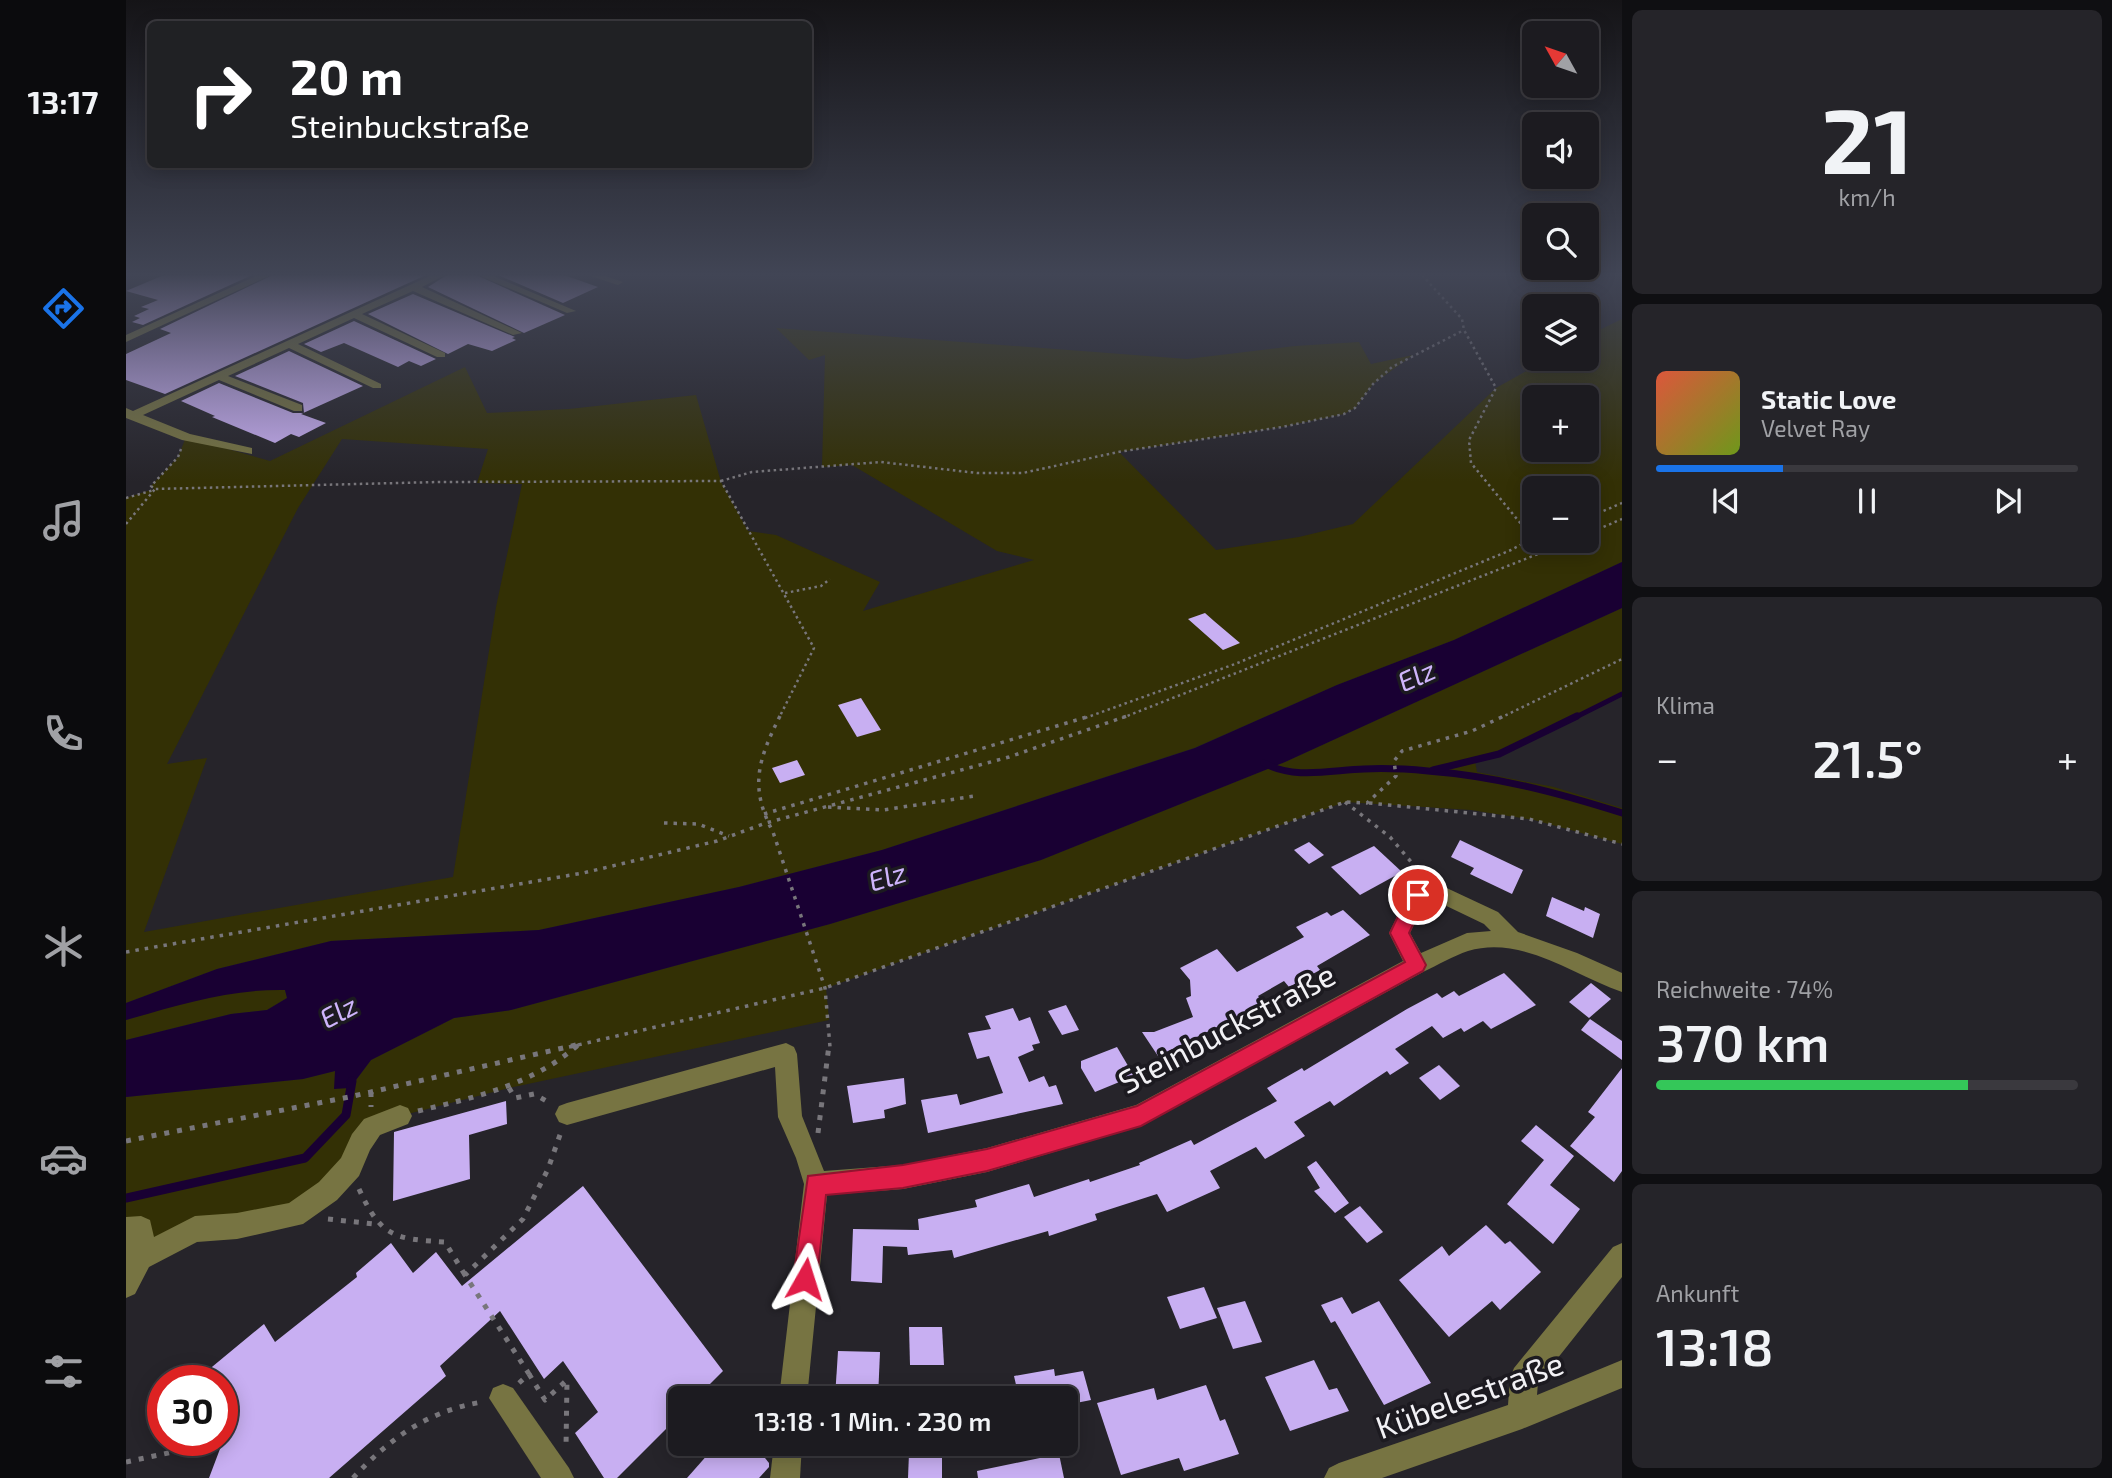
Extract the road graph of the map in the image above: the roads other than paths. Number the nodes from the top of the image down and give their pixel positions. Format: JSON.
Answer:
{"nodes":[{"id":1,"x":289,"y":344,"type":"joint"},
{"id":2,"x":417,"y":344,"type":"edge"},
{"id":3,"x":441,"y":355,"type":"dead end"},
{"id":4,"x":218,"y":376,"type":"junction"},
{"id":5,"x":377,"y":386,"type":"dead end"},
{"id":6,"x":298,"y":408,"type":"dead end"},
{"id":7,"x":129,"y":414,"type":"edge"},
{"id":8,"x":247,"y":451,"type":"dead end"},
{"id":9,"x":1511,"y":938,"type":"junction"},
{"id":10,"x":1416,"y":965,"type":"junction"},
{"id":11,"x":1622,"y":983,"type":"edge"},
{"id":12,"x":567,"y":1114,"type":"road end"},
{"id":13,"x":400,"y":1115,"type":"road end"},
{"id":14,"x":816,"y":1184,"type":"junction"},
{"id":15,"x":126,"y":1230,"type":"edge"},
{"id":16,"x":1622,"y":1256,"type":"edge"},
{"id":17,"x":140,"y":1258,"type":"junction"},
{"id":18,"x":126,"y":1285,"type":"edge"},
{"id":19,"x":1622,"y":1374,"type":"edge"},
{"id":20,"x":794,"y":1386,"type":"edge"},
{"id":21,"x":503,"y":1398,"type":"road end"},
{"id":22,"x":1522,"y":1415,"type":"junction"},
{"id":23,"x":787,"y":1456,"type":"edge"},
{"id":24,"x":559,"y":1478,"type":"edge"},
{"id":25,"x":785,"y":1478,"type":"edge"},
{"id":26,"x":1339,"y":1478,"type":"edge"}],
"edges":[{"from":1,"to":4,"type":"street"},
{"from":1,"to":5,"type":"street"},
{"from":2,"to":3,"type":"street"},
{"from":4,"to":6,"type":"street"},
{"from":4,"to":7,"type":"street"},
{"from":7,"to":8,"type":"street"},
{"from":9,"to":10,"type":"street","name":"Steinbuckstraße"},
{"from":9,"to":10,"type":"street","name":"Steinbuckstraße"},
{"from":9,"to":11,"type":"street","name":"Steinbuckstraße"},
{"from":10,"to":14,"type":"street","name":"Steinbuckstraße"},
{"from":12,"to":14,"type":"street"},
{"from":13,"to":17,"type":"street"},
{"from":14,"to":20,"type":"street"},
{"from":15,"to":17,"type":"street"},
{"from":16,"to":22,"type":"street"},
{"from":17,"to":18,"type":"street"},
{"from":19,"to":22,"type":"street","name":"Kübelestraße"},
{"from":21,"to":24,"type":"street"},
{"from":22,"to":26,"type":"street","name":"Kübelestraße"},
{"from":23,"to":25,"type":"street"}]}
